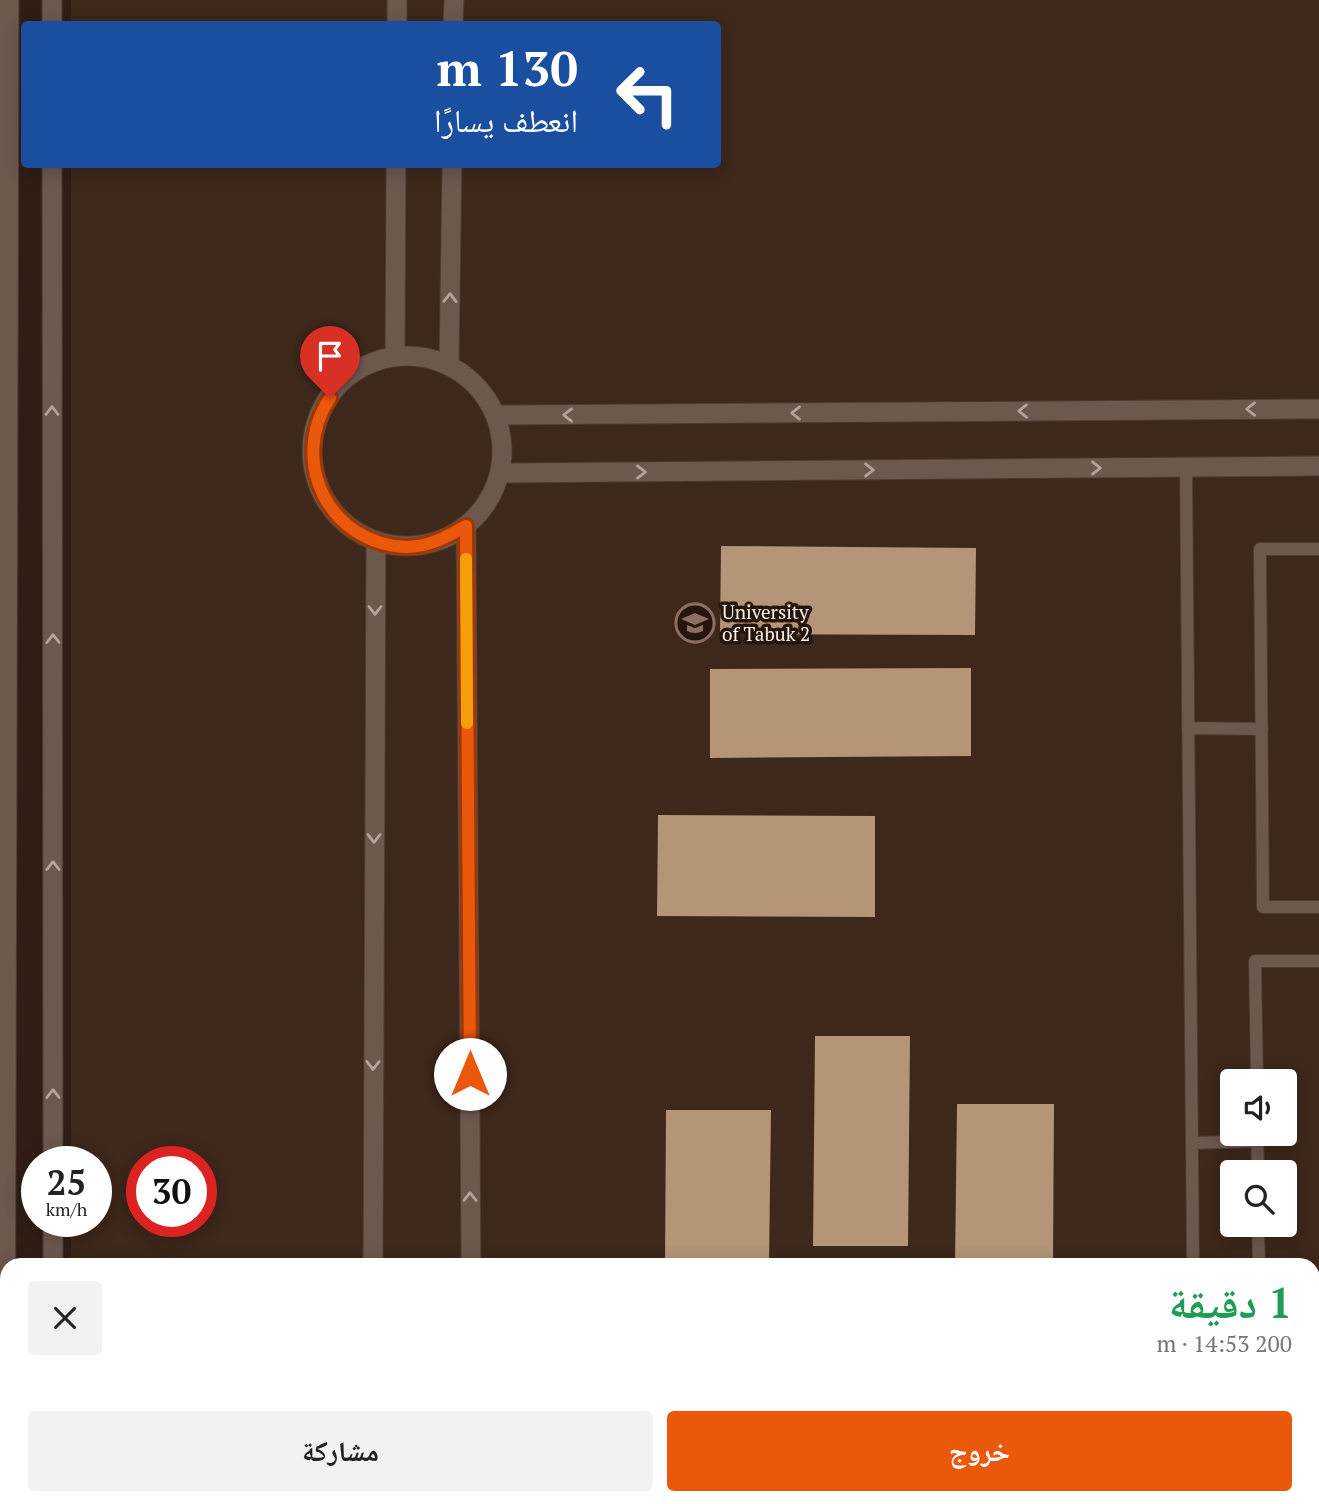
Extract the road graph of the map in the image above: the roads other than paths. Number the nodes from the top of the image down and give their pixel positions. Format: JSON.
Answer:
{"nodes":[{"id":1,"x":9,"y":0,"type":"edge"},
{"id":2,"x":52,"y":0,"type":"edge"},
{"id":3,"x":397,"y":0,"type":"edge"},
{"id":4,"x":454,"y":0,"type":"edge"},
{"id":5,"x":52,"y":21,"type":"edge"},
{"id":6,"x":397,"y":21,"type":"edge"},
{"id":7,"x":453,"y":21,"type":"edge"},
{"id":8,"x":52,"y":168,"type":"edge"},
{"id":9,"x":396,"y":168,"type":"edge"},
{"id":10,"x":452,"y":168,"type":"edge"},
{"id":11,"x":395,"y":357,"type":"junction"},
{"id":12,"x":449,"y":366,"type":"junction"},
{"id":13,"x":1319,"y":409,"type":"edge"},
{"id":14,"x":495,"y":415,"type":"junction"},
{"id":15,"x":1319,"y":466,"type":"edge"},
{"id":16,"x":1186,"y":467,"type":"junction"},
{"id":17,"x":500,"y":473,"type":"junction"},
{"id":18,"x":466,"y":526,"type":"junction"},
{"id":19,"x":376,"y":542,"type":"junction"},
{"id":20,"x":1319,"y":549,"type":"edge"},
{"id":21,"x":1188,"y":728,"type":"junction"},
{"id":22,"x":1262,"y":729,"type":"junction"},
{"id":23,"x":1319,"y":907,"type":"edge"},
{"id":24,"x":1319,"y":961,"type":"edge"},
{"id":25,"x":1257,"y":1069,"type":"edge"},
{"id":26,"x":1220,"y":1140,"type":"edge"},
{"id":27,"x":1192,"y":1143,"type":"junction"},
{"id":28,"x":53,"y":1146,"type":"edge"},
{"id":29,"x":53,"y":1237,"type":"edge"},
{"id":30,"x":1258,"y":1237,"type":"edge"},
{"id":31,"x":6,"y":1258,"type":"edge"},
{"id":32,"x":53,"y":1258,"type":"edge"},
{"id":33,"x":373,"y":1258,"type":"edge"},
{"id":34,"x":471,"y":1258,"type":"edge"},
{"id":35,"x":1192,"y":1258,"type":"edge"},
{"id":36,"x":1259,"y":1258,"type":"edge"}],
"edges":[{"from":1,"to":31,"type":"street"},
{"from":2,"to":5,"type":"street"},
{"from":3,"to":6,"type":"street"},
{"from":4,"to":7,"type":"street"},
{"from":28,"to":8,"type":"street","one_way":true},
{"from":9,"to":11,"type":"street"},
{"from":12,"to":10,"type":"street","one_way":true},
{"from":11,"to":12,"type":"street"},
{"from":11,"to":19,"type":"street"},
{"from":12,"to":14,"type":"street"},
{"from":13,"to":14,"type":"street","one_way":true},
{"from":14,"to":17,"type":"street"},
{"from":15,"to":16,"type":"street"},
{"from":17,"to":16,"type":"street","one_way":true},
{"from":16,"to":21,"type":"lane"},
{"from":17,"to":18,"type":"street"},
{"from":18,"to":19,"type":"street"},
{"from":34,"to":18,"type":"street","one_way":true},
{"from":19,"to":33,"type":"street","one_way":true},
{"from":20,"to":22,"type":"lane"},
{"from":21,"to":22,"type":"lane"},
{"from":21,"to":27,"type":"lane"},
{"from":22,"to":23,"type":"lane"},
{"from":24,"to":25,"type":"lane"},
{"from":26,"to":27,"type":"lane"},
{"from":27,"to":35,"type":"lane"},
{"from":29,"to":32,"type":"street"},
{"from":30,"to":36,"type":"lane"}]}
